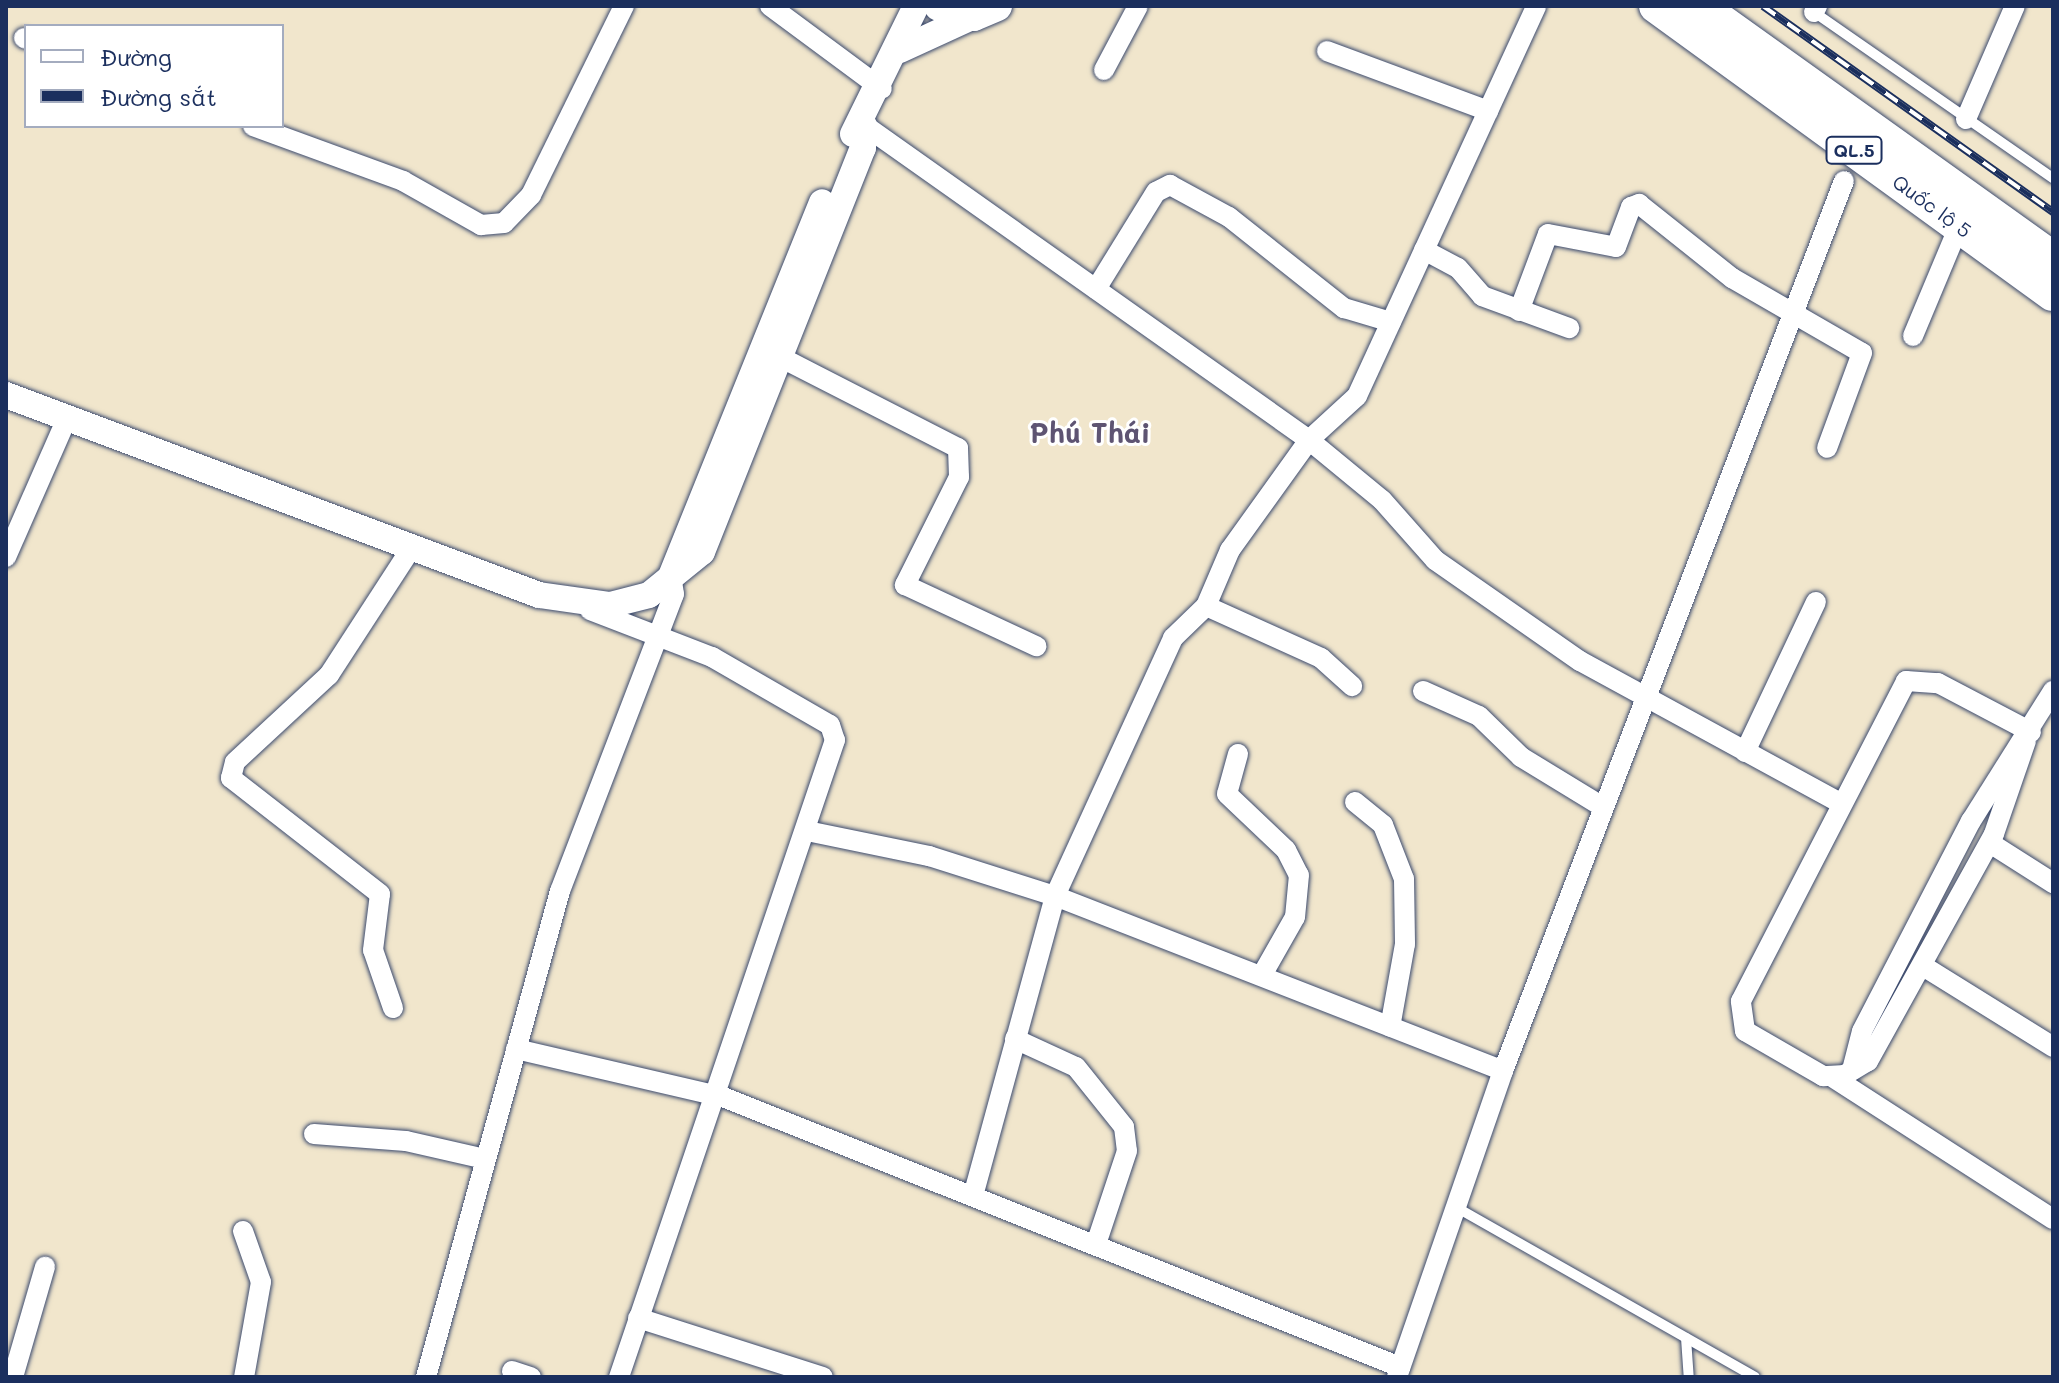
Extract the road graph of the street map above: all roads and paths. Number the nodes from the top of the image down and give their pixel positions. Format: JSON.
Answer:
{"nodes":[{"id":1,"x":624,"y":6,"type":"edge"},
{"id":2,"x":770,"y":6,"type":"edge"},
{"id":3,"x":916,"y":6,"type":"edge"},
{"id":4,"x":939,"y":6,"type":"edge"},
{"id":5,"x":1138,"y":6,"type":"edge"},
{"id":6,"x":1536,"y":6,"type":"edge"},
{"id":7,"x":1656,"y":6,"type":"edge"},
{"id":8,"x":1700,"y":6,"type":"edge"},
{"id":9,"x":2015,"y":6,"type":"edge"},
{"id":10,"x":1813,"y":8,"type":"edge"},
{"id":11,"x":985,"y":11,"type":"edge"},
{"id":12,"x":900,"y":50,"type":"junction"},
{"id":13,"x":1327,"y":51,"type":"dead end"},
{"id":14,"x":1104,"y":70,"type":"dead end"},
{"id":15,"x":882,"y":89,"type":"junction"},
{"id":16,"x":1488,"y":111,"type":"junction"},
{"id":17,"x":1966,"y":119,"type":"junction"},
{"id":18,"x":864,"y":125,"type":"junction"},
{"id":19,"x":258,"y":128,"type":"edge"},
{"id":20,"x":2053,"y":178,"type":"edge"},
{"id":21,"x":1844,"y":181,"type":"dead end"},
{"id":22,"x":1959,"y":226,"type":"junction"},
{"id":23,"x":1424,"y":250,"type":"junction"},
{"id":24,"x":2053,"y":259,"type":"edge"},
{"id":25,"x":1096,"y":289,"type":"junction"},
{"id":26,"x":2053,"y":294,"type":"edge"},
{"id":27,"x":1519,"y":311,"type":"junction"},
{"id":28,"x":1794,"y":314,"type":"junction"},
{"id":29,"x":1391,"y":322,"type":"junction"},
{"id":30,"x":1569,"y":328,"type":"dead end"},
{"id":31,"x":1913,"y":336,"type":"dead end"},
{"id":32,"x":780,"y":357,"type":"junction"},
{"id":33,"x":6,"y":395,"type":"edge"},
{"id":34,"x":67,"y":418,"type":"junction"},
{"id":35,"x":1309,"y":440,"type":"junction"},
{"id":36,"x":1827,"y":448,"type":"dead end"},
{"id":37,"x":412,"y":547,"type":"junction"},
{"id":38,"x":6,"y":557,"type":"edge"},
{"id":39,"x":671,"y":576,"type":"junction"},
{"id":40,"x":1816,"y":602,"type":"dead end"},
{"id":41,"x":572,"y":604,"type":"junction"},
{"id":42,"x":1206,"y":606,"type":"junction"},
{"id":43,"x":659,"y":633,"type":"junction"},
{"id":44,"x":1036,"y":646,"type":"dead end"},
{"id":45,"x":1352,"y":686,"type":"dead end"},
{"id":46,"x":1423,"y":691,"type":"dead end"},
{"id":47,"x":2053,"y":691,"type":"edge"},
{"id":48,"x":1644,"y":697,"type":"junction"},
{"id":49,"x":2029,"y":736,"type":"junction"},
{"id":50,"x":1745,"y":752,"type":"junction"},
{"id":51,"x":1238,"y":754,"type":"dead end"},
{"id":52,"x":1355,"y":802,"type":"dead end"},
{"id":53,"x":1840,"y":803,"type":"junction"},
{"id":54,"x":1603,"y":807,"type":"junction"},
{"id":55,"x":807,"y":831,"type":"junction"},
{"id":56,"x":1990,"y":843,"type":"junction"},
{"id":57,"x":2053,"y":883,"type":"edge"},
{"id":58,"x":1055,"y":896,"type":"junction"},
{"id":59,"x":1923,"y":966,"type":"junction"},
{"id":60,"x":1262,"y":975,"type":"junction"},
{"id":61,"x":393,"y":1008,"type":"dead end"},
{"id":62,"x":1390,"y":1027,"type":"junction"},
{"id":63,"x":1015,"y":1039,"type":"junction"},
{"id":64,"x":2053,"y":1047,"type":"edge"},
{"id":65,"x":516,"y":1049,"type":"junction"},
{"id":66,"x":1503,"y":1071,"type":"junction"},
{"id":67,"x":1843,"y":1074,"type":"junction"},
{"id":68,"x":714,"y":1096,"type":"junction"},
{"id":69,"x":314,"y":1134,"type":"dead end"},
{"id":70,"x":485,"y":1159,"type":"junction"},
{"id":71,"x":973,"y":1196,"type":"junction"},
{"id":72,"x":1461,"y":1210,"type":"junction"},
{"id":73,"x":2053,"y":1219,"type":"edge"},
{"id":74,"x":243,"y":1231,"type":"dead end"},
{"id":75,"x":1096,"y":1244,"type":"junction"},
{"id":76,"x":45,"y":1267,"type":"dead end"},
{"id":77,"x":638,"y":1318,"type":"junction"},
{"id":78,"x":1686,"y":1338,"type":"junction"},
{"id":79,"x":1399,"y":1372,"type":"edge"},
{"id":80,"x":797,"y":1374,"type":"edge"},
{"id":81,"x":13,"y":1377,"type":"edge"},
{"id":82,"x":244,"y":1377,"type":"edge"},
{"id":83,"x":426,"y":1377,"type":"edge"},
{"id":84,"x":619,"y":1377,"type":"edge"},
{"id":85,"x":823,"y":1377,"type":"edge"},
{"id":86,"x":1689,"y":1377,"type":"edge"},
{"id":87,"x":1755,"y":1377,"type":"edge"}],
"edges":[{"from":1,"to":19,"type":"street"},
{"from":2,"to":15,"type":"street"},
{"from":3,"to":12,"type":"street"},
{"from":4,"to":11,"type":"main road"},
{"from":5,"to":14,"type":"street"},
{"from":6,"to":16,"type":"street"},
{"from":7,"to":22,"type":"highway","name":"Quốc lộ 5","number":"QL.5"},
{"from":8,"to":24,"type":"highway","name":"Quốc lộ 5","number":"QL.5"},
{"from":9,"to":17,"type":"street"},
{"from":10,"to":17,"type":"lane"},
{"from":11,"to":12,"type":"street"},
{"from":12,"to":15,"type":"street"},
{"from":13,"to":16,"type":"street"},
{"from":15,"to":18,"type":"street"},
{"from":16,"to":23,"type":"street"},
{"from":17,"to":20,"type":"lane"},
{"from":18,"to":25,"type":"street"},
{"from":18,"to":32,"type":"street"},
{"from":18,"to":39,"type":"street"},
{"from":21,"to":28,"type":"street"},
{"from":22,"to":26,"type":"highway","name":"Quốc lộ 5","number":"QL.5"},
{"from":22,"to":31,"type":"street"},
{"from":23,"to":27,"type":"street"},
{"from":23,"to":29,"type":"street"},
{"from":25,"to":29,"type":"street"},
{"from":25,"to":35,"type":"street"},
{"from":27,"to":28,"type":"street"},
{"from":27,"to":30,"type":"street"},
{"from":28,"to":36,"type":"street"},
{"from":28,"to":48,"type":"street"},
{"from":29,"to":35,"type":"street"},
{"from":32,"to":39,"type":"street"},
{"from":32,"to":44,"type":"street"},
{"from":33,"to":34,"type":"street"},
{"from":34,"to":37,"type":"street"},
{"from":34,"to":38,"type":"street"},
{"from":35,"to":42,"type":"street"},
{"from":35,"to":48,"type":"street"},
{"from":37,"to":41,"type":"street"},
{"from":37,"to":61,"type":"street"},
{"from":39,"to":41,"type":"street"},
{"from":39,"to":43,"type":"street"},
{"from":40,"to":50,"type":"street"},
{"from":41,"to":43,"type":"street"},
{"from":42,"to":45,"type":"street"},
{"from":42,"to":58,"type":"street"},
{"from":43,"to":55,"type":"street"},
{"from":43,"to":65,"type":"street"},
{"from":46,"to":54,"type":"street"},
{"from":47,"to":49,"type":"street"},
{"from":48,"to":50,"type":"street"},
{"from":48,"to":54,"type":"street"},
{"from":49,"to":53,"type":"street"},
{"from":49,"to":56,"type":"street"},
{"from":49,"to":67,"type":"street"},
{"from":50,"to":53,"type":"street"},
{"from":51,"to":60,"type":"street"},
{"from":52,"to":62,"type":"street"},
{"from":53,"to":67,"type":"street"},
{"from":54,"to":66,"type":"street"},
{"from":55,"to":58,"type":"street"},
{"from":55,"to":68,"type":"street"},
{"from":56,"to":57,"type":"street"},
{"from":56,"to":59,"type":"street"},
{"from":58,"to":60,"type":"street"},
{"from":58,"to":63,"type":"street"},
{"from":59,"to":64,"type":"street"},
{"from":59,"to":67,"type":"street"},
{"from":60,"to":62,"type":"street"},
{"from":62,"to":66,"type":"street"},
{"from":63,"to":71,"type":"street"},
{"from":63,"to":75,"type":"street"},
{"from":65,"to":68,"type":"street"},
{"from":65,"to":70,"type":"street"},
{"from":66,"to":72,"type":"street"},
{"from":67,"to":73,"type":"street"},
{"from":68,"to":71,"type":"street"},
{"from":68,"to":77,"type":"street"},
{"from":69,"to":70,"type":"street"},
{"from":70,"to":83,"type":"street"},
{"from":71,"to":75,"type":"street"},
{"from":72,"to":78,"type":"lane"},
{"from":72,"to":79,"type":"street"},
{"from":74,"to":82,"type":"street"},
{"from":75,"to":79,"type":"street"},
{"from":76,"to":81,"type":"street"},
{"from":77,"to":80,"type":"street"},
{"from":77,"to":84,"type":"street"},
{"from":78,"to":86,"type":"lane"},
{"from":78,"to":87,"type":"lane"},
{"from":80,"to":85,"type":"street"}]}
